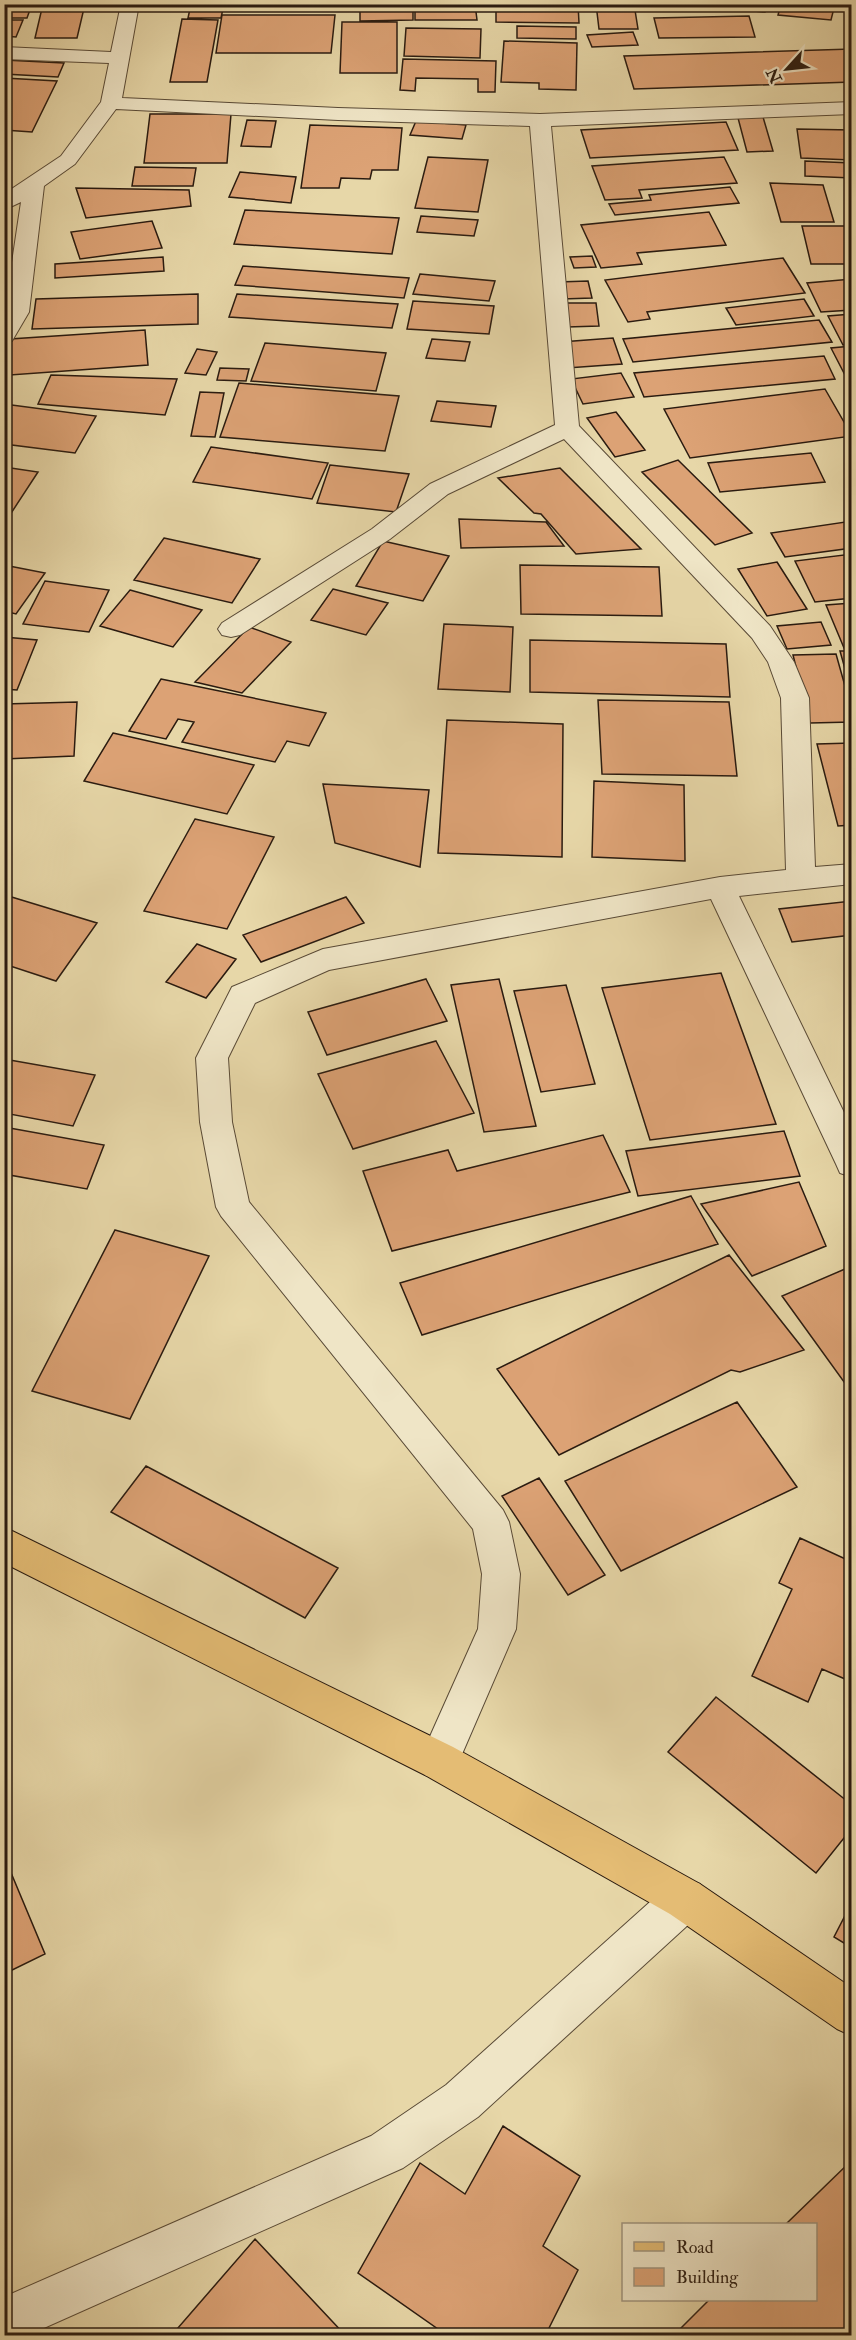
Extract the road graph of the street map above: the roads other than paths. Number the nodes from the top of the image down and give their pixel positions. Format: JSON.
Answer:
{"nodes":[{"id":1,"x":130,"y":4,"type":"edge"},
{"id":2,"x":4,"y":53,"type":"edge"},
{"id":3,"x":119,"y":58,"type":"junction"},
{"id":4,"x":111,"y":103,"type":"junction"},
{"id":5,"x":852,"y":108,"type":"edge"},
{"id":6,"x":540,"y":120,"type":"junction"},
{"id":7,"x":34,"y":184,"type":"junction"},
{"id":8,"x":4,"y":204,"type":"edge"},
{"id":9,"x":4,"y":336,"type":"edge"},
{"id":10,"x":567,"y":428,"type":"junction"},
{"id":11,"x":231,"y":629,"type":"dead end"},
{"id":12,"x":852,"y":874,"type":"edge"},
{"id":13,"x":801,"y":878,"type":"junction"},
{"id":14,"x":720,"y":887,"type":"junction"},
{"id":15,"x":852,"y":1164,"type":"edge"},
{"id":16,"x":4,"y":1544,"type":"edge"},
{"id":17,"x":439,"y":1761,"type":"junction"},
{"id":18,"x":685,"y":1899,"type":"junction"},
{"id":19,"x":852,"y":2014,"type":"edge"},
{"id":20,"x":4,"y":2321,"type":"edge"}],
"edges":[{"from":1,"to":3,"type":"street"},
{"from":2,"to":3,"type":"street"},
{"from":3,"to":4,"type":"street"},
{"from":4,"to":6,"type":"street"},
{"from":4,"to":7,"type":"street"},
{"from":5,"to":6,"type":"street"},
{"from":6,"to":10,"type":"street"},
{"from":7,"to":8,"type":"street"},
{"from":7,"to":9,"type":"street"},
{"from":10,"to":11,"type":"street"},
{"from":10,"to":13,"type":"street"},
{"from":12,"to":13,"type":"street"},
{"from":13,"to":14,"type":"street"},
{"from":14,"to":15,"type":"street"},
{"from":14,"to":17,"type":"street"},
{"from":16,"to":17,"type":"main road"},
{"from":17,"to":18,"type":"main road"},
{"from":18,"to":19,"type":"main road"},
{"from":18,"to":20,"type":"street"}]}
